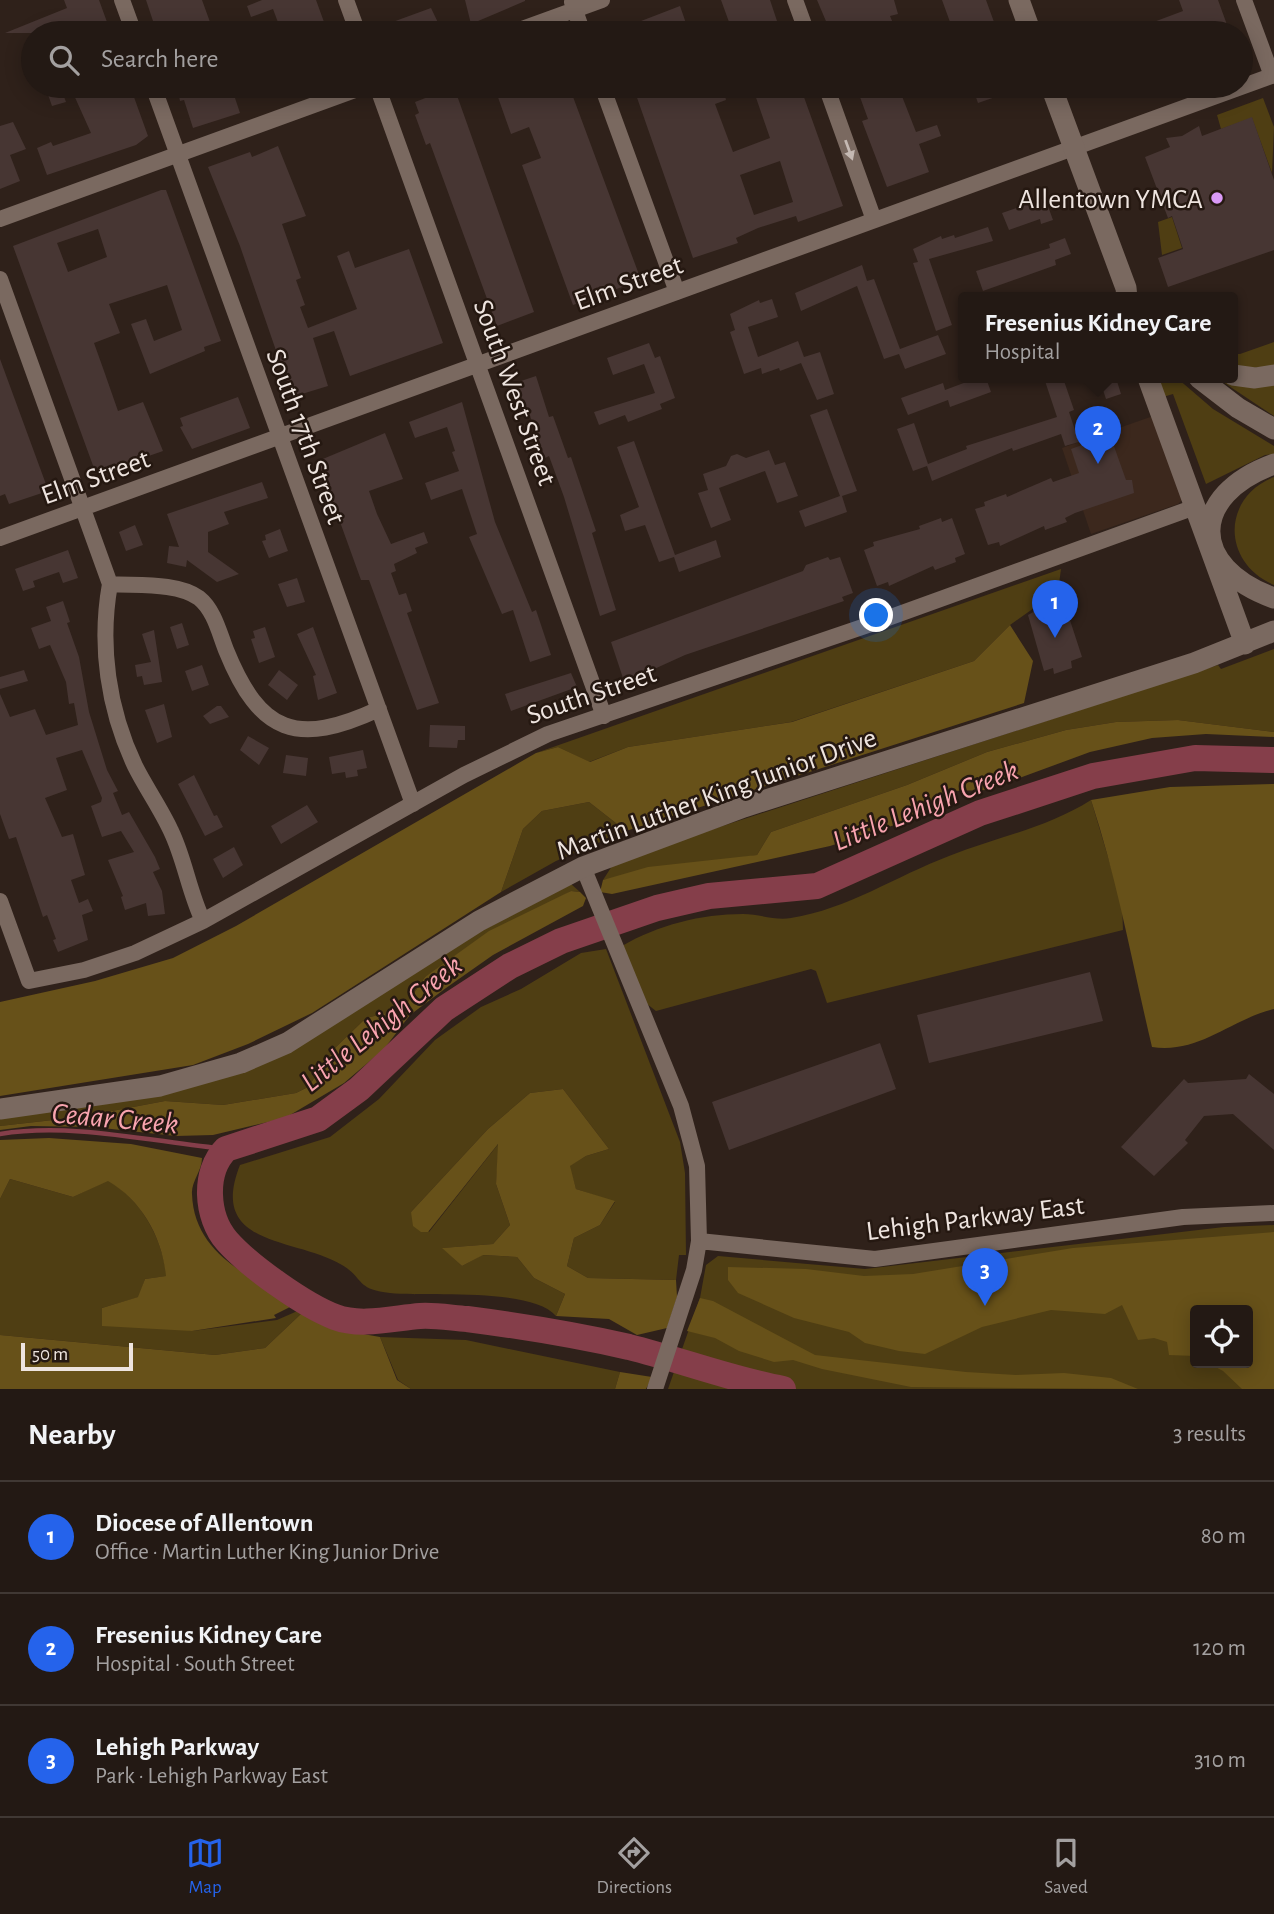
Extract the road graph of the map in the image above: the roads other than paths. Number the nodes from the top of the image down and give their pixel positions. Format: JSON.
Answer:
{"nodes":[{"id":1,"x":122,"y":0,"type":"edge"},
{"id":2,"x":346,"y":0,"type":"edge"},
{"id":3,"x":603,"y":0,"type":"edge"},
{"id":4,"x":795,"y":0,"type":"edge"},
{"id":5,"x":1019,"y":0,"type":"edge"},
{"id":6,"x":1244,"y":0,"type":"edge"},
{"id":7,"x":573,"y":5,"type":"edge"},
{"id":8,"x":130,"y":21,"type":"edge"},
{"id":9,"x":354,"y":21,"type":"edge"},
{"id":10,"x":538,"y":21,"type":"edge"},
{"id":11,"x":803,"y":21,"type":"edge"},
{"id":12,"x":1027,"y":21,"type":"edge"},
{"id":13,"x":1252,"y":21,"type":"edge"},
{"id":14,"x":1253,"y":23,"type":"edge"},
{"id":15,"x":1273,"y":75,"type":"edge"},
{"id":16,"x":1253,"y":82,"type":"edge"},
{"id":17,"x":157,"y":98,"type":"edge"},
{"id":18,"x":333,"y":98,"type":"edge"},
{"id":19,"x":381,"y":98,"type":"edge"},
{"id":20,"x":606,"y":98,"type":"edge"},
{"id":21,"x":830,"y":98,"type":"edge"},
{"id":22,"x":1056,"y":98,"type":"edge"},
{"id":23,"x":1209,"y":98,"type":"edge"},
{"id":24,"x":1074,"y":147,"type":"junction"},
{"id":25,"x":178,"y":154,"type":"junction"},
{"id":26,"x":0,"y":219,"type":"edge"},
{"id":27,"x":874,"y":220,"type":"junction"},
{"id":28,"x":0,"y":279,"type":"edge"},
{"id":29,"x":677,"y":292,"type":"junction"},
{"id":30,"x":1127,"y":292,"type":"edge"},
{"id":31,"x":479,"y":364,"type":"junction"},
{"id":32,"x":1274,"y":375,"type":"edge"},
{"id":33,"x":1238,"y":376,"type":"edge"},
{"id":34,"x":1150,"y":383,"type":"edge"},
{"id":35,"x":1206,"y":383,"type":"edge"},
{"id":36,"x":1274,"y":429,"type":"edge"},
{"id":37,"x":279,"y":437,"type":"junction"},
{"id":38,"x":1274,"y":464,"type":"edge"},
{"id":39,"x":1239,"y":484,"type":"junction"},
{"id":40,"x":1195,"y":507,"type":"junction"},
{"id":41,"x":83,"y":508,"type":"junction"},
{"id":42,"x":0,"y":538,"type":"edge"},
{"id":43,"x":1212,"y":552,"type":"junction"},
{"id":44,"x":110,"y":584,"type":"junction"},
{"id":45,"x":1274,"y":598,"type":"edge"},
{"id":46,"x":1274,"y":631,"type":"edge"},
{"id":47,"x":1245,"y":644,"type":"junction"},
{"id":48,"x":379,"y":709,"type":"junction"},
{"id":49,"x":604,"y":716,"type":"junction"},
{"id":50,"x":413,"y":804,"type":"junction"},
{"id":51,"x":583,"y":867,"type":"junction"},
{"id":52,"x":0,"y":901,"type":"edge"},
{"id":53,"x":203,"y":921,"type":"junction"},
{"id":54,"x":0,"y":1109,"type":"edge"},
{"id":55,"x":1274,"y":1213,"type":"edge"},
{"id":56,"x":699,"y":1241,"type":"junction"},
{"id":57,"x":657,"y":1384,"type":"edge"}],
"edges":[{"from":1,"to":8,"type":"street"},
{"from":2,"to":9,"type":"street"},
{"from":3,"to":7,"type":"street"},
{"from":4,"to":11,"type":"street"},
{"from":5,"to":12,"type":"main road"},
{"from":6,"to":13,"type":"street"},
{"from":7,"to":10,"type":"street"},
{"from":14,"to":15,"type":"street"},
{"from":15,"to":16,"type":"street","name":"Elm Street"},
{"from":17,"to":25,"type":"street","name":"South 17th Street"},
{"from":18,"to":25,"type":"street"},
{"from":19,"to":31,"type":"street","name":"South West Street"},
{"from":20,"to":29,"type":"street"},
{"from":21,"to":27,"type":"street","one_way":true},
{"from":22,"to":24,"type":"main road"},
{"from":23,"to":24,"type":"street","name":"Elm Street"},
{"from":24,"to":27,"type":"street","name":"Elm Street"},
{"from":24,"to":30,"type":"main road"},
{"from":25,"to":26,"type":"street"},
{"from":25,"to":37,"type":"street","name":"South 17th Street"},
{"from":27,"to":29,"type":"street","name":"Elm Street"},
{"from":28,"to":41,"type":"street"},
{"from":29,"to":31,"type":"street","name":"Elm Street"},
{"from":31,"to":37,"type":"street","name":"Elm Street"},
{"from":31,"to":49,"type":"street","name":"South West Street"},
{"from":32,"to":33,"type":"main road"},
{"from":34,"to":40,"type":"main road"},
{"from":35,"to":36,"type":"main road"},
{"from":37,"to":41,"type":"street","name":"Elm Street"},
{"from":37,"to":48,"type":"street","name":"South 17th Street"},
{"from":38,"to":39,"type":"main road"},
{"from":39,"to":40,"type":"main road"},
{"from":39,"to":43,"type":"main road"},
{"from":40,"to":43,"type":"main road"},
{"from":40,"to":49,"type":"street","name":"South Street"},
{"from":41,"to":42,"type":"street","name":"Elm Street"},
{"from":41,"to":44,"type":"street"},
{"from":43,"to":45,"type":"main road"},
{"from":43,"to":47,"type":"main road"},
{"from":44,"to":48,"type":"street"},
{"from":44,"to":53,"type":"street"},
{"from":46,"to":47,"type":"main road","name":"Martin Luther King Junior Drive"},
{"from":47,"to":51,"type":"main road","name":"Martin Luther King Junior Drive"},
{"from":48,"to":50,"type":"street","name":"South 17th Street"},
{"from":49,"to":50,"type":"street","name":"South Street"},
{"from":50,"to":53,"type":"street","name":"South Street"},
{"from":51,"to":54,"type":"main road","name":"Martin Luther King Junior Drive"},
{"from":51,"to":56,"type":"street"},
{"from":52,"to":53,"type":"street","name":"South Street"},
{"from":55,"to":56,"type":"street","name":"Lehigh Parkway East"},
{"from":56,"to":57,"type":"street"}]}
